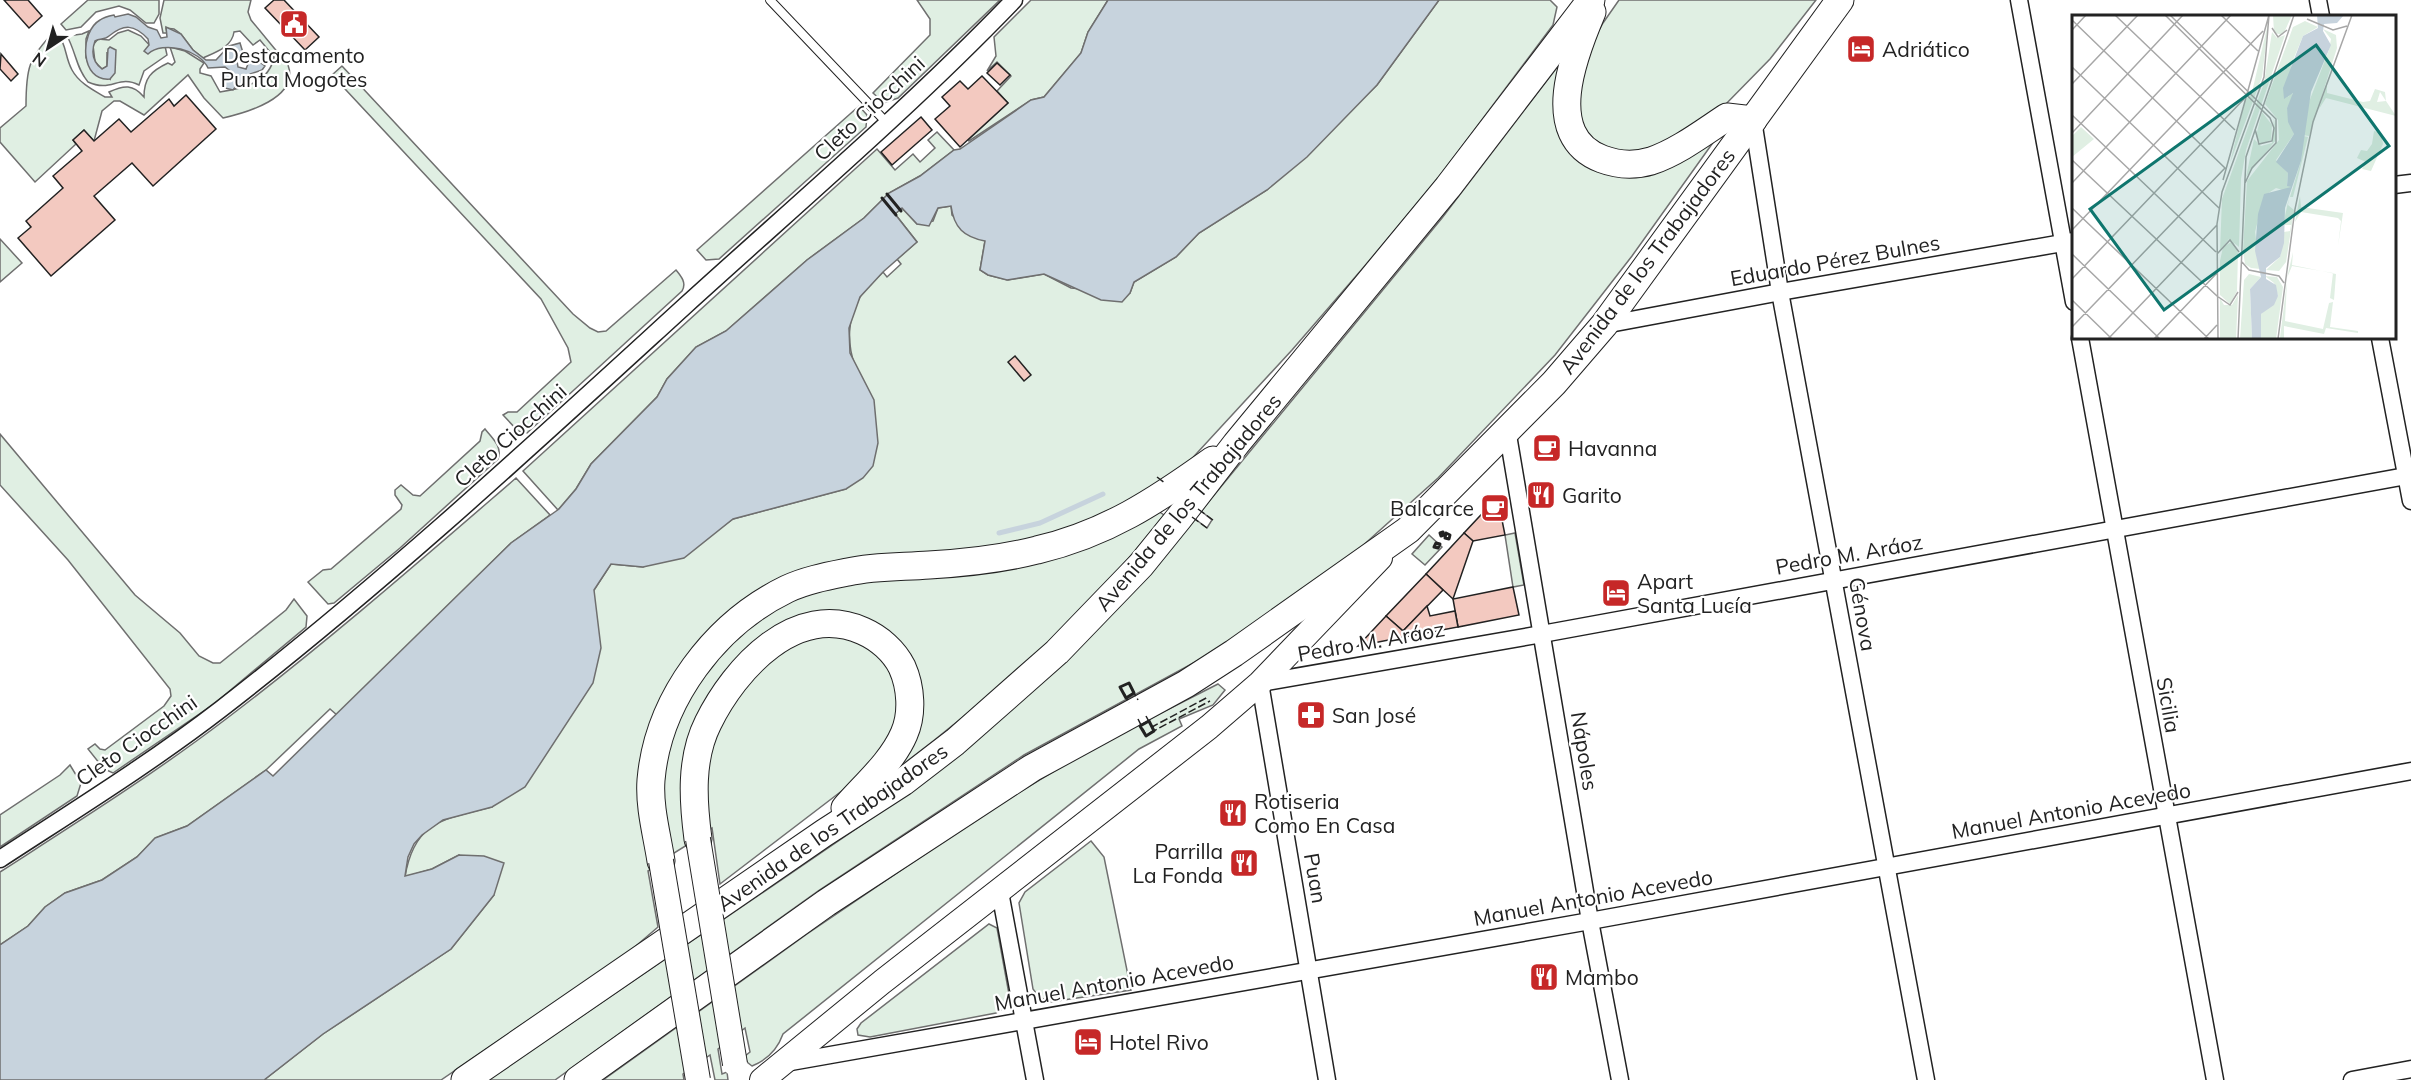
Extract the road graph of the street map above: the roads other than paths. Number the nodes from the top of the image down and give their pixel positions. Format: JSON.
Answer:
{"nodes":[{"id":1,"x":770,"y":0,"type":"edge"},
{"id":2,"x":1014,"y":0,"type":"edge"},
{"id":3,"x":1591,"y":0,"type":"edge"},
{"id":4,"x":1598,"y":0,"type":"edge"},
{"id":5,"x":1840,"y":0,"type":"edge"},
{"id":6,"x":2019,"y":0,"type":"edge"},
{"id":7,"x":2318,"y":0,"type":"edge"},
{"id":8,"x":2321,"y":15,"type":"edge"},
{"id":9,"x":1752,"y":120,"type":"junction"},
{"id":10,"x":886,"y":123,"type":"junction"},
{"id":11,"x":2411,"y":183,"type":"edge"},
{"id":12,"x":2396,"y":185,"type":"edge"},
{"id":13,"x":2068,"y":242,"type":"edge"},
{"id":14,"x":2072,"y":291,"type":"edge"},
{"id":15,"x":1780,"y":292,"type":"junction"},
{"id":16,"x":1604,"y":325,"type":"junction"},
{"id":17,"x":2080,"y":339,"type":"edge"},
{"id":18,"x":2380,"y":339,"type":"edge"},
{"id":19,"x":1507,"y":429,"type":"junction"},
{"id":20,"x":1236,"y":444,"type":"junction"},
{"id":21,"x":2409,"y":475,"type":"edge"},
{"id":22,"x":2411,"y":501,"type":"edge"},
{"id":23,"x":2115,"y":529,"type":"junction"},
{"id":24,"x":1408,"y":530,"type":"junction"},
{"id":25,"x":1834,"y":579,"type":"junction"},
{"id":26,"x":1542,"y":634,"type":"junction"},
{"id":27,"x":1260,"y":683,"type":"junction"},
{"id":28,"x":2411,"y":771,"type":"edge"},
{"id":29,"x":2166,"y":816,"type":"junction"},
{"id":30,"x":824,"y":833,"type":"junction"},
{"id":31,"x":698,"y":839,"type":"joint"},
{"id":32,"x":0,"y":859,"type":"edge"},
{"id":33,"x":662,"y":861,"type":"joint"},
{"id":34,"x":1886,"y":867,"type":"junction"},
{"id":35,"x":1000,"y":892,"type":"junction"},
{"id":36,"x":1590,"y":921,"type":"junction"},
{"id":37,"x":1309,"y":970,"type":"junction"},
{"id":38,"x":1024,"y":1020,"type":"junction"},
{"id":39,"x":782,"y":1064,"type":"junction"},
{"id":40,"x":2411,"y":1069,"type":"edge"},
{"id":41,"x":736,"y":1072,"type":"edge"},
{"id":42,"x":465,"y":1080,"type":"edge"},
{"id":43,"x":578,"y":1080,"type":"edge"},
{"id":44,"x":698,"y":1080,"type":"edge"},
{"id":45,"x":762,"y":1080,"type":"edge"},
{"id":46,"x":1035,"y":1080,"type":"edge"},
{"id":47,"x":1327,"y":1080,"type":"edge"},
{"id":48,"x":1620,"y":1080,"type":"edge"},
{"id":49,"x":1926,"y":1080,"type":"edge"},
{"id":50,"x":2215,"y":1080,"type":"edge"},
{"id":51,"x":2352,"y":1080,"type":"edge"}],
"edges":[{"from":1,"to":10,"type":"lane"},
{"from":2,"to":10,"type":"street","name":"Cleto Ciocchini"},
{"from":3,"to":20,"type":"main road","name":"Avenida de los Trabajadores"},
{"from":4,"to":9,"type":"main road"},
{"from":5,"to":9,"type":"main road","name":"Avenida de los Trabajadores"},
{"from":6,"to":13,"type":"street"},
{"from":7,"to":8,"type":"street"},
{"from":9,"to":15,"type":"street","name":"Génova"},
{"from":9,"to":16,"type":"main road","name":"Avenida de los Trabajadores"},
{"from":10,"to":32,"type":"street","name":"Cleto Ciocchini"},
{"from":11,"to":12,"type":"street"},
{"from":13,"to":14,"type":"street"},
{"from":13,"to":15,"type":"street","name":"Eduardo Pérez Bulnes"},
{"from":15,"to":16,"type":"street","name":"Eduardo Pérez Bulnes"},
{"from":15,"to":25,"type":"street","name":"Génova"},
{"from":16,"to":19,"type":"main road","name":"Avenida de los Trabajadores"},
{"from":17,"to":23,"type":"street","name":"Sicilia"},
{"from":18,"to":21,"type":"street"},
{"from":19,"to":24,"type":"main road","name":"Avenida de los Trabajadores"},
{"from":19,"to":26,"type":"street","name":"Nápoles"},
{"from":20,"to":30,"type":"main road","name":"Avenida de los Trabajadores"},
{"from":20,"to":33,"type":"main road"},
{"from":21,"to":22,"type":"street"},
{"from":21,"to":23,"type":"street","name":"Pedro M. Aráoz"},
{"from":23,"to":25,"type":"street","name":"Pedro M. Aráoz"},
{"from":23,"to":29,"type":"street","name":"Sicilia"},
{"from":24,"to":27,"type":"main road","name":"Avenida de los Trabajadores"},
{"from":24,"to":43,"type":"main road","name":"Avenida de los Trabajadores"},
{"from":25,"to":26,"type":"street","name":"Pedro M. Aráoz"},
{"from":25,"to":34,"type":"street","name":"Génova"},
{"from":26,"to":27,"type":"street","name":"Pedro M. Aráoz"},
{"from":26,"to":36,"type":"street","name":"Nápoles"},
{"from":27,"to":35,"type":"main road","name":"Avenida de los Trabajadores"},
{"from":27,"to":37,"type":"street","name":"Puan"},
{"from":28,"to":29,"type":"street","name":"Manuel Antonio Acevedo"},
{"from":29,"to":34,"type":"street","name":"Manuel Antonio Acevedo"},
{"from":29,"to":50,"type":"street","name":"Sicilia"},
{"from":30,"to":31,"type":"main road"},
{"from":30,"to":42,"type":"main road","name":"Avenida de los Trabajadores"},
{"from":31,"to":41,"type":"main road","bridge":true},
{"from":33,"to":44,"type":"main road","bridge":true},
{"from":34,"to":36,"type":"street","name":"Manuel Antonio Acevedo"},
{"from":34,"to":49,"type":"street","name":"Génova"},
{"from":35,"to":38,"type":"street"},
{"from":35,"to":39,"type":"main road","name":"Avenida de los Trabajadores"},
{"from":36,"to":37,"type":"street","name":"Manuel Antonio Acevedo"},
{"from":36,"to":48,"type":"street","name":"Nápoles"},
{"from":37,"to":38,"type":"street","name":"Manuel Antonio Acevedo"},
{"from":37,"to":47,"type":"street","name":"Puan"},
{"from":38,"to":39,"type":"street","name":"Manuel Antonio Acevedo"},
{"from":38,"to":46,"type":"street"},
{"from":39,"to":45,"type":"main road","name":"Avenida de los Trabajadores"},
{"from":40,"to":51,"type":"street"}]}
